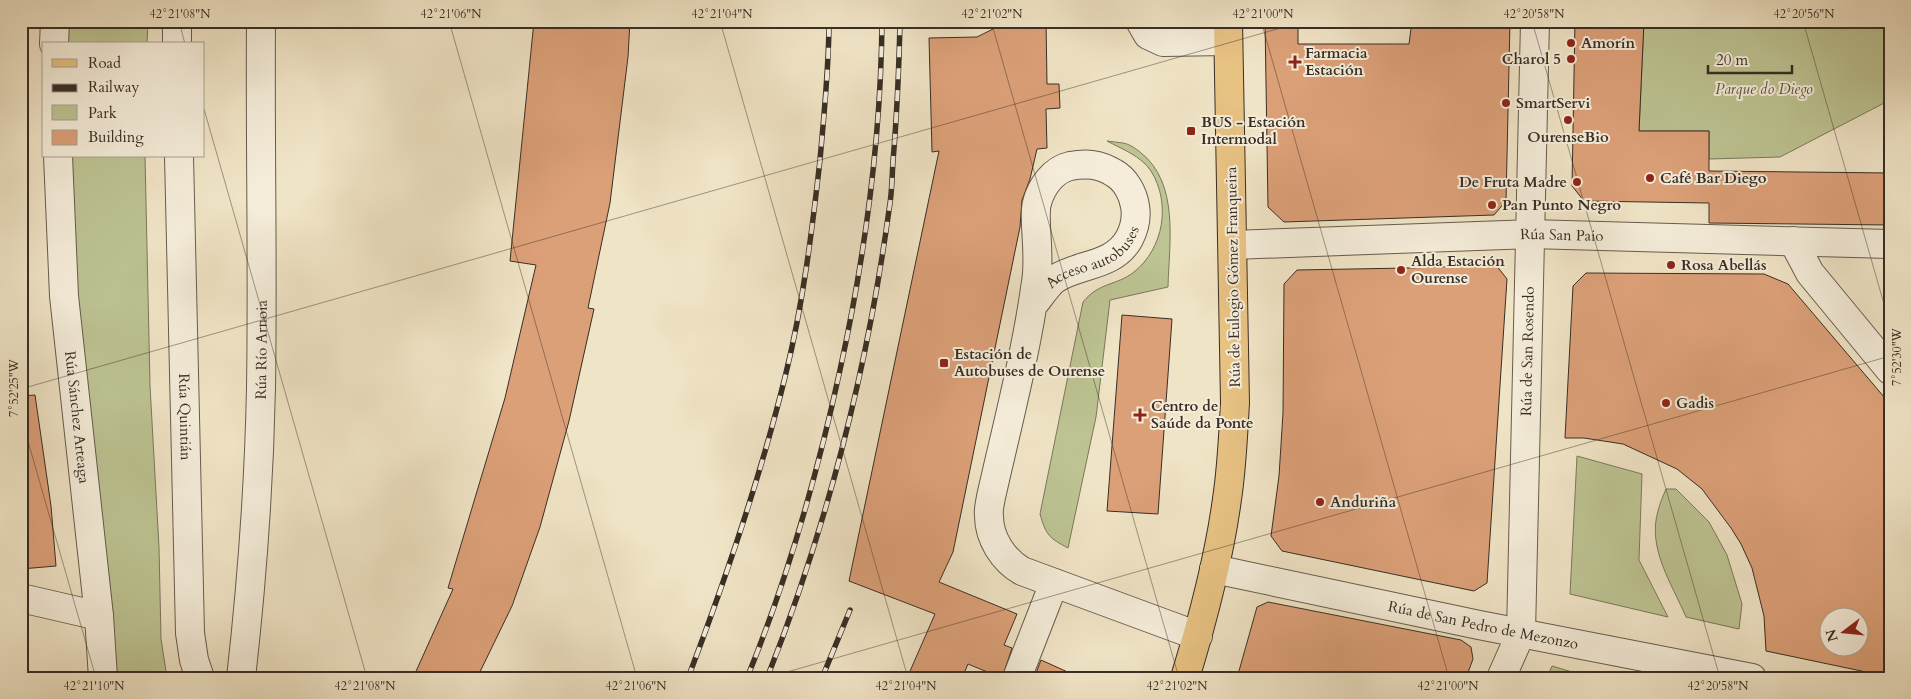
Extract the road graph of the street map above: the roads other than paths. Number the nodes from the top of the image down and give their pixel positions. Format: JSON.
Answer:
{"nodes":[{"id":1,"x":55,"y":21,"type":"edge"},
{"id":2,"x":176,"y":21,"type":"edge"},
{"id":3,"x":261,"y":21,"type":"edge"},
{"id":4,"x":1140,"y":21,"type":"edge"},
{"id":5,"x":1535,"y":21,"type":"edge"},
{"id":6,"x":1228,"y":31,"type":"edge"},
{"id":7,"x":1191,"y":32,"type":"edge"},
{"id":8,"x":54,"y":42,"type":"edge"},
{"id":9,"x":177,"y":42,"type":"edge"},
{"id":10,"x":58,"y":158,"type":"edge"},
{"id":11,"x":179,"y":158,"type":"edge"},
{"id":12,"x":1530,"y":234,"type":"junction"},
{"id":13,"x":1792,"y":242,"type":"junction"},
{"id":14,"x":1890,"y":244,"type":"edge"},
{"id":15,"x":1233,"y":245,"type":"junction"},
{"id":16,"x":1033,"y":305,"type":"junction"},
{"id":17,"x":1890,"y":370,"type":"edge"},
{"id":18,"x":1214,"y":569,"type":"junction"},
{"id":19,"x":1054,"y":583,"type":"junction"},
{"id":20,"x":21,"y":598,"type":"edge"},
{"id":21,"x":99,"y":616,"type":"junction"},
{"id":22,"x":1521,"y":633,"type":"junction"},
{"id":23,"x":1198,"y":636,"type":"junction"},
{"id":24,"x":103,"y":678,"type":"edge"},
{"id":25,"x":200,"y":678,"type":"edge"},
{"id":26,"x":241,"y":678,"type":"edge"},
{"id":27,"x":1017,"y":678,"type":"edge"},
{"id":28,"x":1185,"y":678,"type":"edge"},
{"id":29,"x":1501,"y":678,"type":"edge"},
{"id":30,"x":1752,"y":678,"type":"edge"}],
"edges":[{"from":1,"to":8,"type":"street"},
{"from":2,"to":9,"type":"street"},
{"from":3,"to":26,"type":"street","name":"Rúa Río Arnoia"},
{"from":4,"to":7,"type":"street"},
{"from":5,"to":12,"type":"street","name":"Rúa de San Rosendo"},
{"from":6,"to":7,"type":"street"},
{"from":6,"to":15,"type":"main road","name":"Rúa de Eulogio Gómez Franqueira"},
{"from":10,"to":21,"type":"street","name":"Rúa Sánchez Arteaga"},
{"from":11,"to":25,"type":"street","name":"Rúa Quintián"},
{"from":12,"to":13,"type":"street","name":"Rúa San Paio"},
{"from":12,"to":15,"type":"street","name":"Rúa San Paio"},
{"from":12,"to":22,"type":"street","name":"Rúa de San Rosendo"},
{"from":13,"to":14,"type":"street","name":"Rúa San Paio"},
{"from":13,"to":17,"type":"street"},
{"from":15,"to":18,"type":"main road","name":"Rúa de Eulogio Gómez Franqueira"},
{"from":16,"to":16,"type":"street","name":"Acceso autobuses"},
{"from":16,"to":19,"type":"street","name":"Acceso autobuses"},
{"from":18,"to":22,"type":"street","name":"Rúa de San Pedro de Mezonzo"},
{"from":18,"to":23,"type":"main road","name":"Rúa de Eulogio Gómez Franqueira"},
{"from":19,"to":23,"type":"street","name":"Acceso autobuses"},
{"from":19,"to":27,"type":"street"},
{"from":20,"to":21,"type":"street"},
{"from":21,"to":24,"type":"street","name":"Rúa Sánchez Arteaga"},
{"from":22,"to":29,"type":"street","name":"Rúa de San Rosendo"},
{"from":22,"to":30,"type":"street","name":"Rúa de San Pedro de Mezonzo"},
{"from":23,"to":28,"type":"main road","name":"Rúa de Eulogio Gómez Franqueira"}]}
